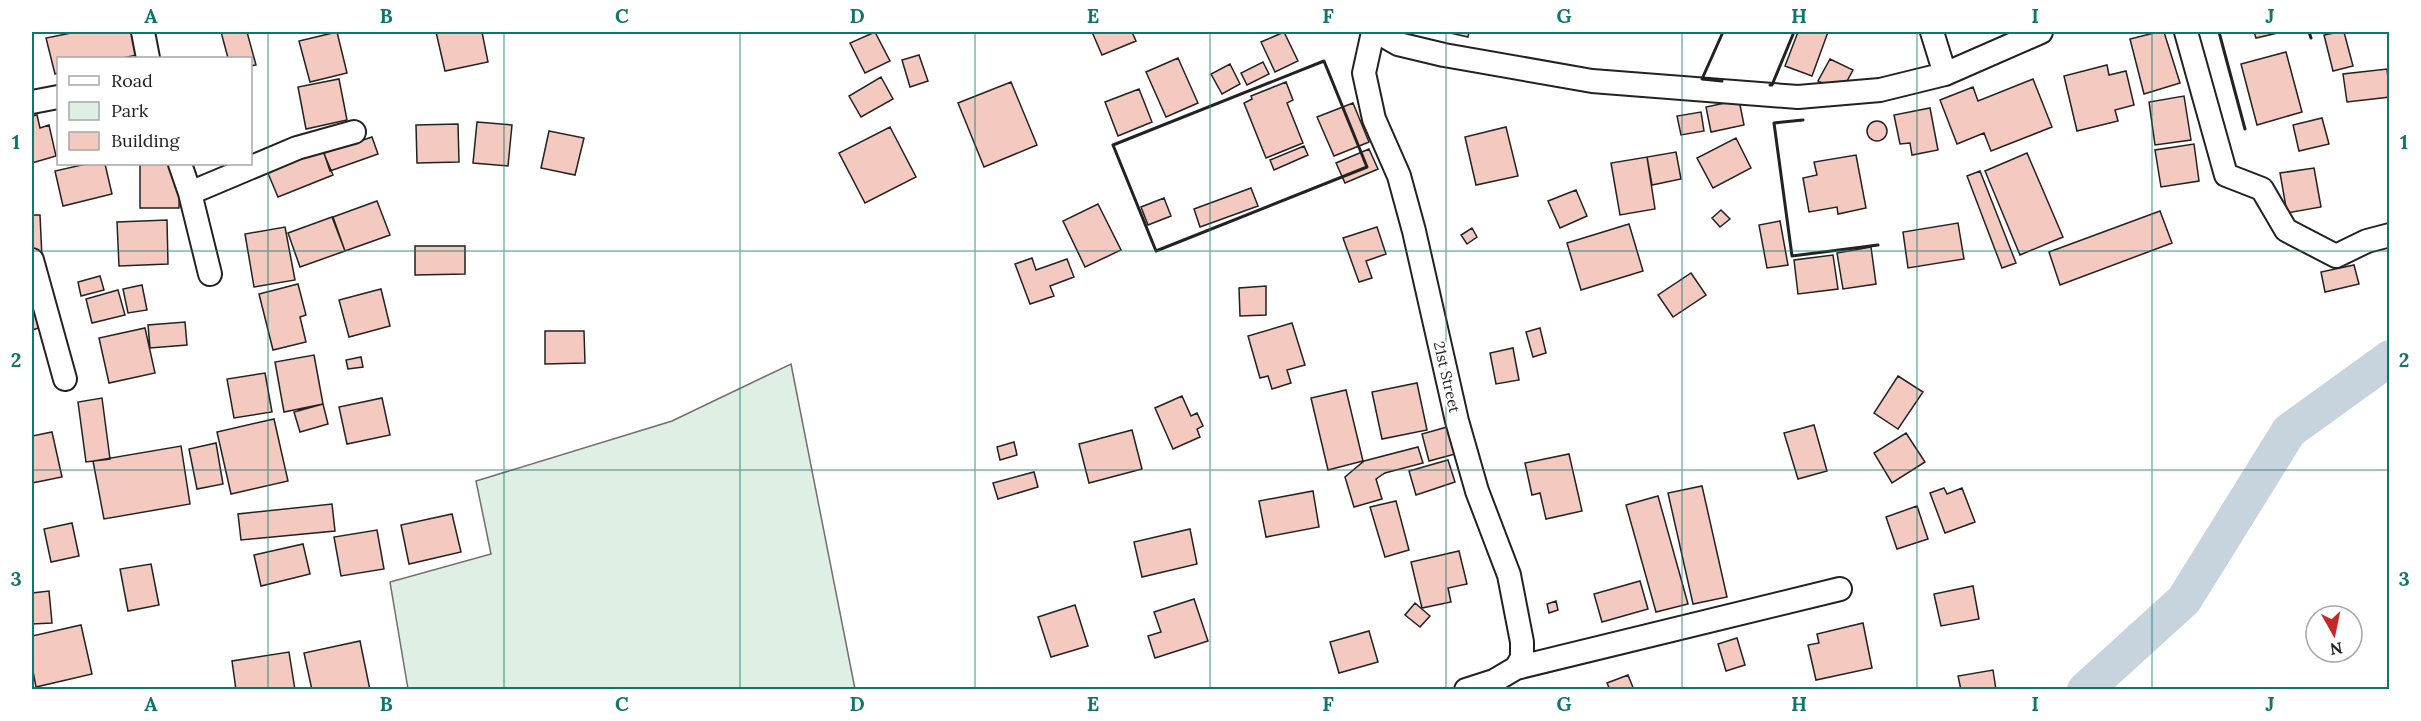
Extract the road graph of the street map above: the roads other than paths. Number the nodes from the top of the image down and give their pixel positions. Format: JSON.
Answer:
{"nodes":[{"id":1,"x":143,"y":32,"type":"edge"},
{"id":2,"x":1375,"y":32,"type":"edge"},
{"id":3,"x":1932,"y":32,"type":"edge"},
{"id":4,"x":2041,"y":32,"type":"edge"},
{"id":5,"x":2186,"y":32,"type":"edge"},
{"id":6,"x":148,"y":57,"type":"edge"},
{"id":7,"x":1945,"y":74,"type":"junction"},
{"id":8,"x":57,"y":97,"type":"edge"},
{"id":9,"x":32,"y":102,"type":"edge"},
{"id":10,"x":354,"y":132,"type":"dead end"},
{"id":11,"x":180,"y":165,"type":"edge"},
{"id":12,"x":190,"y":193,"type":"junction"},
{"id":13,"x":2390,"y":235,"type":"edge"},
{"id":14,"x":32,"y":260,"type":"edge"},
{"id":15,"x":210,"y":274,"type":"dead end"},
{"id":16,"x":65,"y":379,"type":"dead end"},
{"id":17,"x":1840,"y":589,"type":"dead end"},
{"id":18,"x":1516,"y":668,"type":"junction"},
{"id":19,"x":1466,"y":690,"type":"edge"}],
"edges":[{"from":1,"to":6,"type":"street"},
{"from":2,"to":7,"type":"street"},
{"from":2,"to":18,"type":"street","name":"21st Street"},
{"from":3,"to":7,"type":"street"},
{"from":4,"to":7,"type":"street"},
{"from":5,"to":13,"type":"street"},
{"from":8,"to":9,"type":"street"},
{"from":10,"to":12,"type":"street"},
{"from":11,"to":12,"type":"street"},
{"from":12,"to":15,"type":"street"},
{"from":14,"to":16,"type":"street"},
{"from":17,"to":18,"type":"street"},
{"from":18,"to":19,"type":"street"}]}
